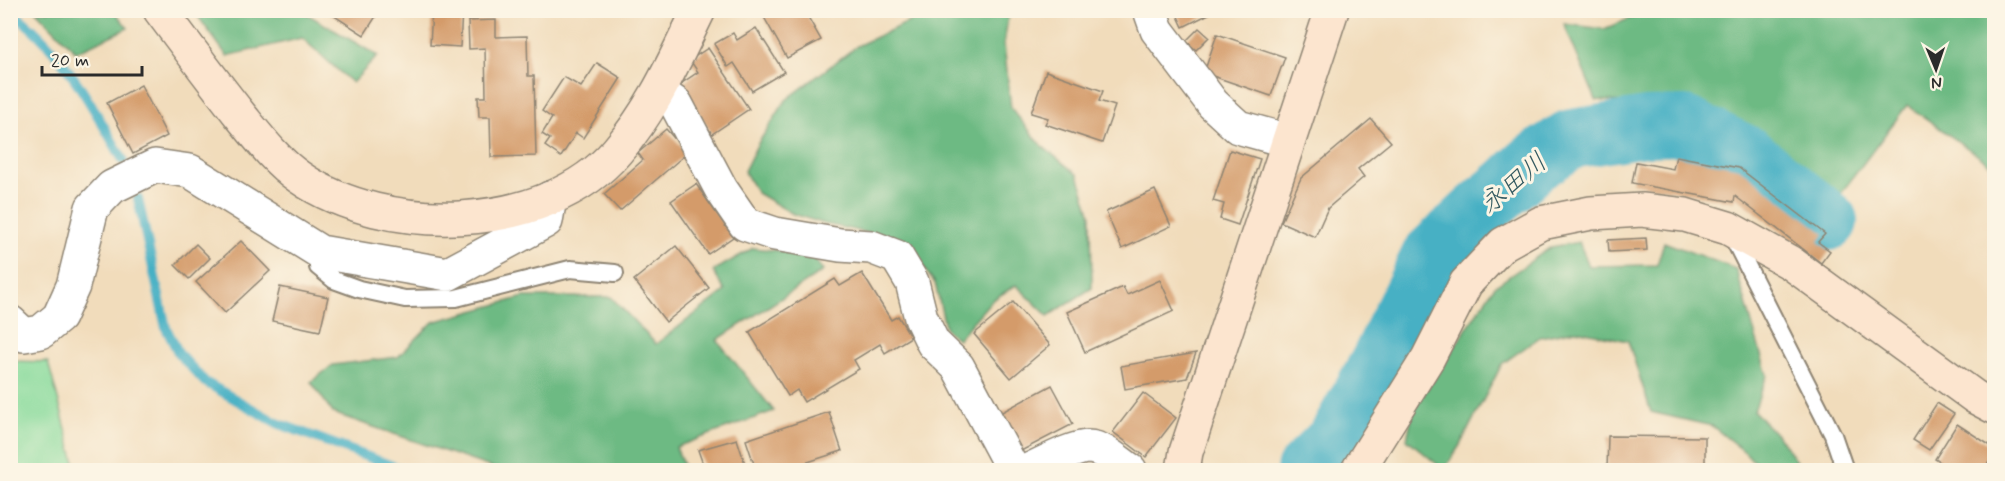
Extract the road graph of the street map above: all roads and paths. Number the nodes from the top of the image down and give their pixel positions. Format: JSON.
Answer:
{"nodes":[{"id":1,"x":160,"y":10,"type":"edge"},
{"id":2,"x":699,"y":10,"type":"edge"},
{"id":3,"x":1149,"y":10,"type":"edge"},
{"id":4,"x":1332,"y":10,"type":"edge"},
{"id":5,"x":659,"y":92,"type":"junction"},
{"id":6,"x":1288,"y":141,"type":"junction"},
{"id":7,"x":550,"y":198,"type":"junction"},
{"id":8,"x":1728,"y":228,"type":"junction"},
{"id":9,"x":320,"y":252,"type":"junction"},
{"id":10,"x":615,"y":273,"type":"dead end"},
{"id":11,"x":10,"y":322,"type":"edge"},
{"id":12,"x":1995,"y":407,"type":"edge"},
{"id":13,"x":1013,"y":471,"type":"edge"},
{"id":14,"x":1029,"y":471,"type":"edge"},
{"id":15,"x":1130,"y":471,"type":"edge"},
{"id":16,"x":1183,"y":471,"type":"edge"},
{"id":17,"x":1358,"y":471,"type":"edge"},
{"id":18,"x":1845,"y":471,"type":"edge"}],
"edges":[{"from":1,"to":7,"type":"street"},
{"from":2,"to":5,"type":"street"},
{"from":3,"to":6,"type":"street"},
{"from":4,"to":6,"type":"street"},
{"from":5,"to":7,"type":"street"},
{"from":5,"to":13,"type":"street"},
{"from":6,"to":16,"type":"street"},
{"from":7,"to":9,"type":"street"},
{"from":8,"to":12,"type":"street"},
{"from":8,"to":17,"type":"street"},
{"from":8,"to":18,"type":"lane"},
{"from":9,"to":10,"type":"lane"},
{"from":9,"to":11,"type":"street"},
{"from":14,"to":15,"type":"street"}]}
